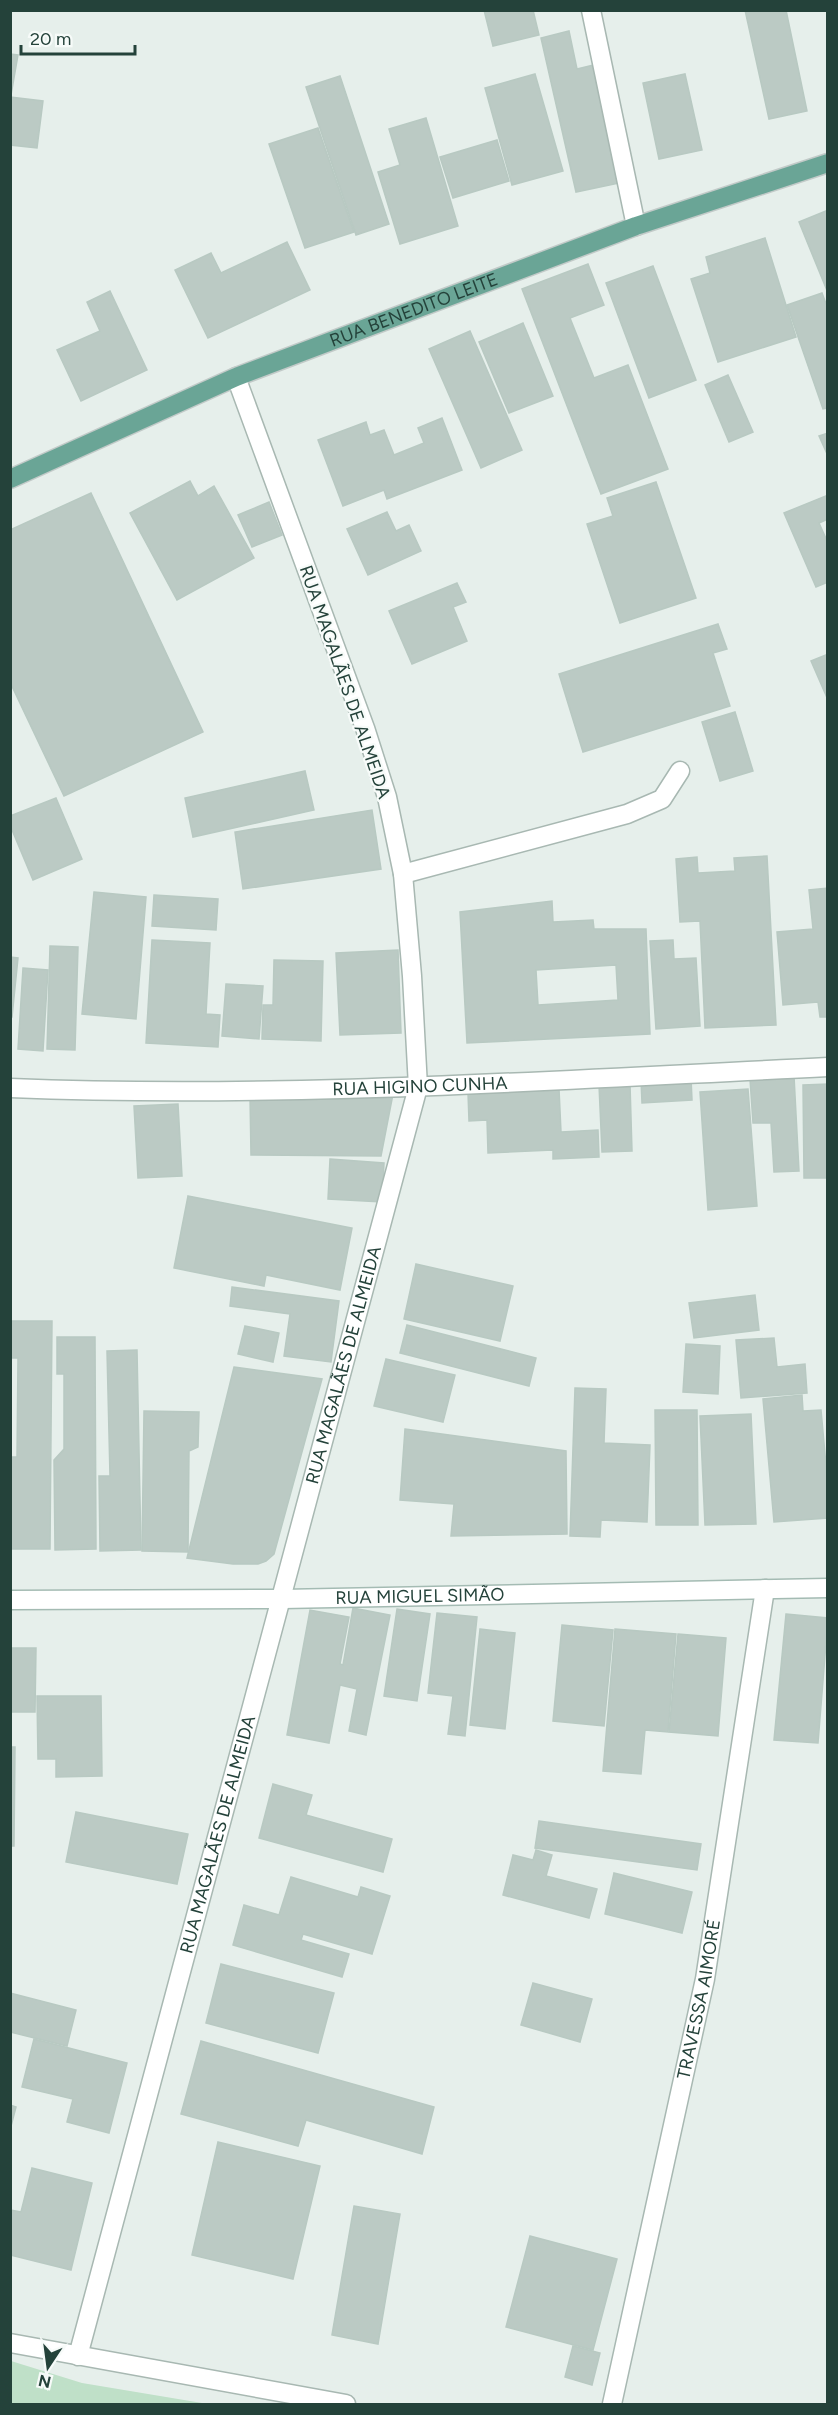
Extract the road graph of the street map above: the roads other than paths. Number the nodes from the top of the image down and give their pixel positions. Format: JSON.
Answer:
{"nodes":[{"id":1,"x":591,"y":10,"type":"edge"},
{"id":2,"x":828,"y":163,"type":"edge"},
{"id":3,"x":636,"y":226,"type":"junction"},
{"id":4,"x":236,"y":377,"type":"junction"},
{"id":5,"x":10,"y":479,"type":"edge"},
{"id":6,"x":680,"y":771,"type":"dead end"},
{"id":7,"x":403,"y":874,"type":"junction"},
{"id":8,"x":828,"y":1067,"type":"edge"},
{"id":9,"x":418,"y":1087,"type":"junction"},
{"id":10,"x":10,"y":1088,"type":"edge"},
{"id":11,"x":828,"y":1588,"type":"edge"},
{"id":12,"x":765,"y":1589,"type":"junction"},
{"id":13,"x":283,"y":1599,"type":"junction"},
{"id":14,"x":10,"y":1600,"type":"edge"},
{"id":15,"x":10,"y":2343,"type":"edge"},
{"id":16,"x":78,"y":2356,"type":"junction"},
{"id":17,"x":346,"y":2404,"type":"edge"},
{"id":18,"x":612,"y":2404,"type":"edge"}],
"edges":[{"from":1,"to":3,"type":"street"},
{"from":2,"to":3,"type":"main road","name":"RUA BENEDITO LEITE"},
{"from":3,"to":4,"type":"main road","name":"RUA BENEDITO LEITE"},
{"from":4,"to":5,"type":"main road","name":"RUA BENEDITO LEITE"},
{"from":4,"to":7,"type":"street","name":"RUA MAGALÃES DE ALMEIDA"},
{"from":6,"to":7,"type":"street"},
{"from":7,"to":9,"type":"street","name":"RUA MAGALÃES DE ALMEIDA"},
{"from":8,"to":9,"type":"street","name":"RUA HIGINO CUNHA"},
{"from":9,"to":10,"type":"street","name":"RUA HIGINO CUNHA"},
{"from":9,"to":13,"type":"street","name":"RUA MAGALÃES DE ALMEIDA"},
{"from":11,"to":12,"type":"street","name":"RUA MIGUEL SIMÃO"},
{"from":12,"to":13,"type":"street","name":"RUA MIGUEL SIMÃO"},
{"from":12,"to":18,"type":"street","name":"TRAVESSA AIMORÉ"},
{"from":13,"to":14,"type":"street","name":"RUA MIGUEL SIMÃO"},
{"from":13,"to":16,"type":"street","name":"RUA MAGALÃES DE ALMEIDA"},
{"from":15,"to":16,"type":"street"},
{"from":16,"to":17,"type":"street"}]}
